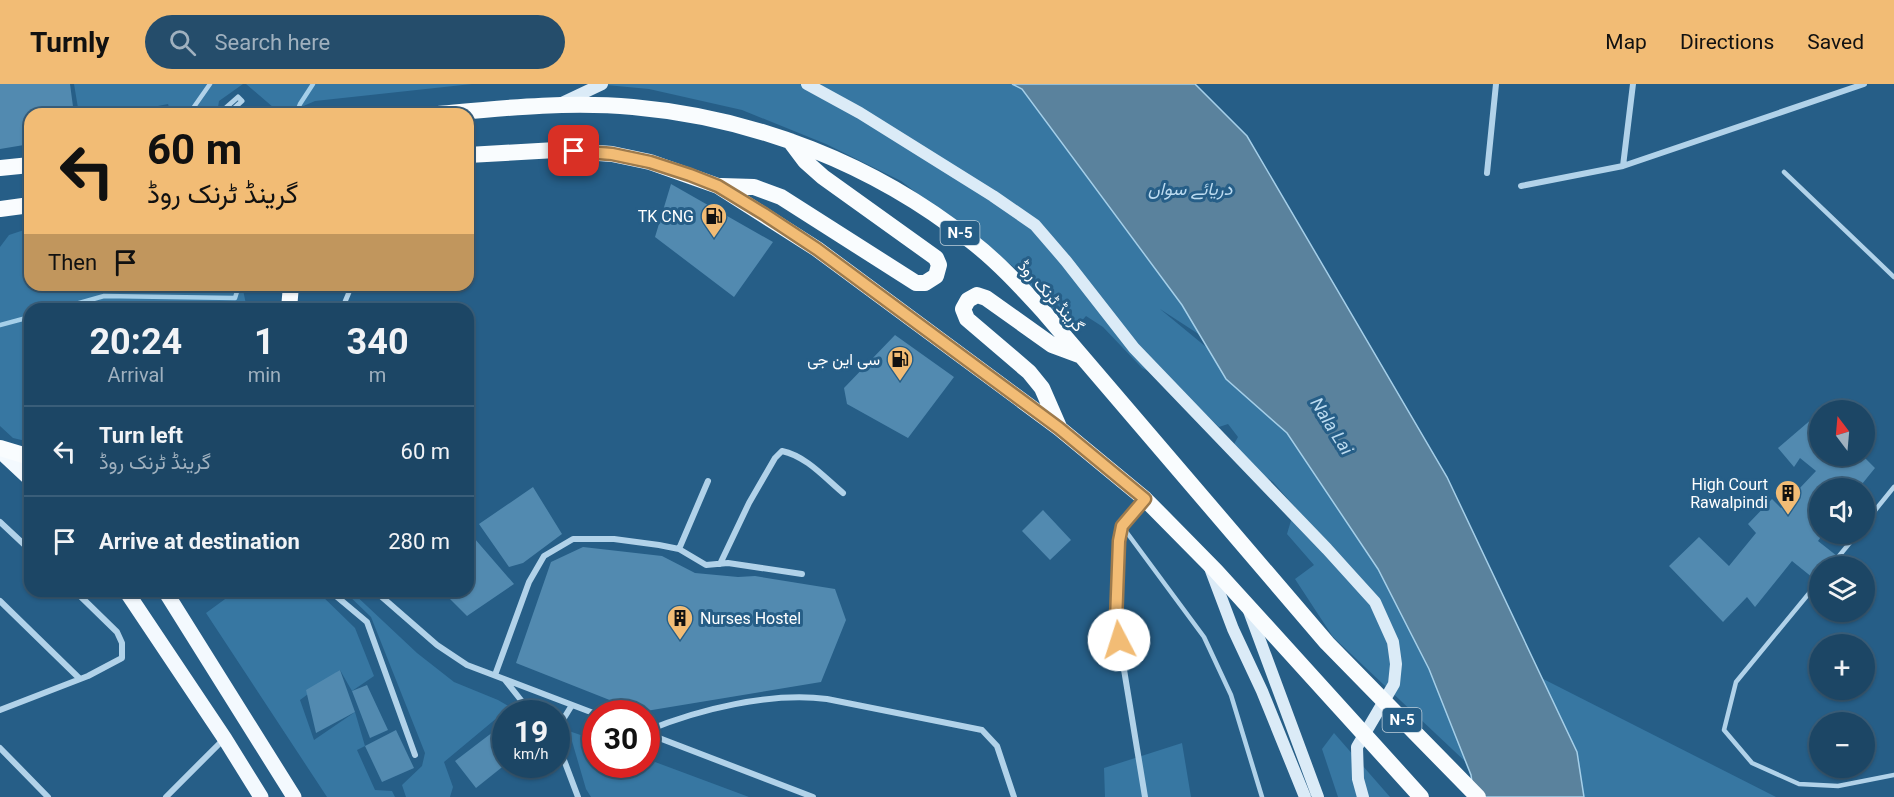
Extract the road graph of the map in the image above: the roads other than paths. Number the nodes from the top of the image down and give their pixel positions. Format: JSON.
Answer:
{"nodes":[{"id":1,"x":210,"y":84,"type":"edge"},
{"id":2,"x":602,"y":84,"type":"edge"},
{"id":3,"x":807,"y":84,"type":"edge"},
{"id":4,"x":1496,"y":84,"type":"edge"},
{"id":5,"x":1633,"y":84,"type":"edge"},
{"id":6,"x":1864,"y":84,"type":"edge"},
{"id":7,"x":559,"y":105,"type":"junction"},
{"id":8,"x":193,"y":108,"type":"edge"},
{"id":9,"x":226,"y":108,"type":"edge"},
{"id":10,"x":236,"y":108,"type":"edge"},
{"id":11,"x":474,"y":111,"type":"edge"},
{"id":12,"x":789,"y":140,"type":"junction"},
{"id":13,"x":474,"y":154,"type":"edge"},
{"id":14,"x":24,"y":166,"type":"edge"},
{"id":15,"x":1623,"y":166,"type":"junction"},
{"id":16,"x":0,"y":168,"type":"edge"},
{"id":17,"x":1784,"y":172,"type":"dead end"},
{"id":18,"x":1487,"y":173,"type":"dead end"},
{"id":19,"x":718,"y":186,"type":"junction"},
{"id":20,"x":1521,"y":186,"type":"dead end"},
{"id":21,"x":24,"y":206,"type":"edge"},
{"id":22,"x":0,"y":209,"type":"edge"},
{"id":23,"x":1894,"y":277,"type":"edge"},
{"id":24,"x":1080,"y":355,"type":"junction"},
{"id":25,"x":1059,"y":428,"type":"junction"},
{"id":26,"x":0,"y":450,"type":"edge"},
{"id":27,"x":24,"y":456,"type":"edge"},
{"id":28,"x":24,"y":473,"type":"edge"},
{"id":29,"x":708,"y":481,"type":"dead end"},
{"id":30,"x":1894,"y":487,"type":"edge"},
{"id":31,"x":843,"y":493,"type":"dead end"},
{"id":32,"x":1145,"y":499,"type":"junction"},
{"id":33,"x":1875,"y":510,"type":"edge"},
{"id":34,"x":0,"y":522,"type":"edge"},
{"id":35,"x":1122,"y":526,"type":"junction"},
{"id":36,"x":24,"y":544,"type":"edge"},
{"id":37,"x":1849,"y":544,"type":"edge"},
{"id":38,"x":679,"y":549,"type":"junction"},
{"id":39,"x":1839,"y":556,"type":"edge"},
{"id":40,"x":1207,"y":561,"type":"junction"},
{"id":41,"x":720,"y":564,"type":"junction"},
{"id":42,"x":802,"y":574,"type":"dead end"},
{"id":43,"x":1809,"y":593,"type":"edge"},
{"id":44,"x":81,"y":597,"type":"edge"},
{"id":45,"x":130,"y":597,"type":"edge"},
{"id":46,"x":169,"y":597,"type":"edge"},
{"id":47,"x":337,"y":597,"type":"edge"},
{"id":48,"x":382,"y":597,"type":"edge"},
{"id":49,"x":0,"y":601,"type":"edge"},
{"id":50,"x":1246,"y":604,"type":"junction"},
{"id":51,"x":495,"y":675,"type":"junction"},
{"id":52,"x":80,"y":679,"type":"junction"},
{"id":53,"x":505,"y":680,"type":"junction"},
{"id":54,"x":521,"y":700,"type":"edge"},
{"id":55,"x":572,"y":705,"type":"junction"},
{"id":56,"x":570,"y":708,"type":"edge"},
{"id":57,"x":582,"y":709,"type":"edge"},
{"id":58,"x":0,"y":710,"type":"edge"},
{"id":59,"x":660,"y":727,"type":"edge"},
{"id":60,"x":660,"y":737,"type":"edge"},
{"id":61,"x":225,"y":739,"type":"junction"},
{"id":62,"x":0,"y":748,"type":"edge"},
{"id":63,"x":415,"y":755,"type":"dead end"},
{"id":64,"x":1894,"y":775,"type":"edge"},
{"id":65,"x":570,"y":776,"type":"edge"},
{"id":66,"x":48,"y":797,"type":"edge"},
{"id":67,"x":166,"y":797,"type":"edge"},
{"id":68,"x":261,"y":797,"type":"edge"},
{"id":69,"x":294,"y":797,"type":"edge"},
{"id":70,"x":578,"y":797,"type":"edge"},
{"id":71,"x":813,"y":797,"type":"edge"},
{"id":72,"x":1014,"y":797,"type":"edge"},
{"id":73,"x":1144,"y":797,"type":"edge"},
{"id":74,"x":1262,"y":797,"type":"edge"},
{"id":75,"x":1305,"y":797,"type":"edge"},
{"id":76,"x":1318,"y":797,"type":"edge"},
{"id":77,"x":1363,"y":797,"type":"edge"},
{"id":78,"x":1421,"y":797,"type":"edge"},
{"id":79,"x":1478,"y":797,"type":"edge"}],
"edges":[{"from":1,"to":8,"type":"lane"},
{"from":2,"to":7,"type":"main road"},
{"from":3,"to":77,"type":"main road"},
{"from":4,"to":18,"type":"street"},
{"from":5,"to":15,"type":"street"},
{"from":6,"to":15,"type":"street"},
{"from":7,"to":11,"type":"highway","name":"گرینڈ ٹرنک روڈ","number":"N-5"},
{"from":7,"to":12,"type":"highway","name":"گرینڈ ٹرنک روڈ","number":"N-5"},
{"from":9,"to":10,"type":"street"},
{"from":12,"to":19,"type":"highway"},
{"from":12,"to":24,"type":"highway","name":"گرینڈ ٹرنک روڈ","number":"N-5"},
{"from":13,"to":19,"type":"highway","number":"N-5"},
{"from":14,"to":16,"type":"highway"},
{"from":15,"to":20,"type":"street"},
{"from":17,"to":23,"type":"lane"},
{"from":19,"to":25,"type":"highway","number":"N-5"},
{"from":21,"to":22,"type":"highway"},
{"from":24,"to":25,"type":"highway"},
{"from":24,"to":79,"type":"highway","name":"گرینڈ ٹرنک روڈ","number":"N-5"},
{"from":25,"to":32,"type":"highway","number":"N-5"},
{"from":26,"to":27,"type":"highway"},
{"from":26,"to":28,"type":"main road"},
{"from":29,"to":38,"type":"street"},
{"from":30,"to":33,"type":"lane"},
{"from":31,"to":41,"type":"street"},
{"from":32,"to":35,"type":"street"},
{"from":32,"to":40,"type":"highway","number":"N-5"},
{"from":34,"to":36,"type":"street"},
{"from":35,"to":73,"type":"street"},
{"from":35,"to":74,"type":"lane"},
{"from":37,"to":39,"type":"lane"},
{"from":38,"to":41,"type":"street"},
{"from":38,"to":51,"type":"street"},
{"from":40,"to":50,"type":"highway","number":"N-5"},
{"from":40,"to":75,"type":"main road"},
{"from":41,"to":42,"type":"street"},
{"from":43,"to":64,"type":"lane"},
{"from":44,"to":52,"type":"street"},
{"from":45,"to":61,"type":"main road"},
{"from":46,"to":69,"type":"main road"},
{"from":47,"to":63,"type":"street"},
{"from":48,"to":51,"type":"street"},
{"from":49,"to":52,"type":"street"},
{"from":50,"to":76,"type":"main road"},
{"from":50,"to":78,"type":"highway","number":"N-5"},
{"from":51,"to":53,"type":"street"},
{"from":52,"to":58,"type":"street"},
{"from":53,"to":54,"type":"street"},
{"from":53,"to":55,"type":"street"},
{"from":55,"to":56,"type":"street"},
{"from":55,"to":57,"type":"street"},
{"from":59,"to":72,"type":"street"},
{"from":60,"to":71,"type":"street"},
{"from":61,"to":67,"type":"street"},
{"from":61,"to":68,"type":"main road"},
{"from":62,"to":66,"type":"street"},
{"from":65,"to":70,"type":"street"}]}
